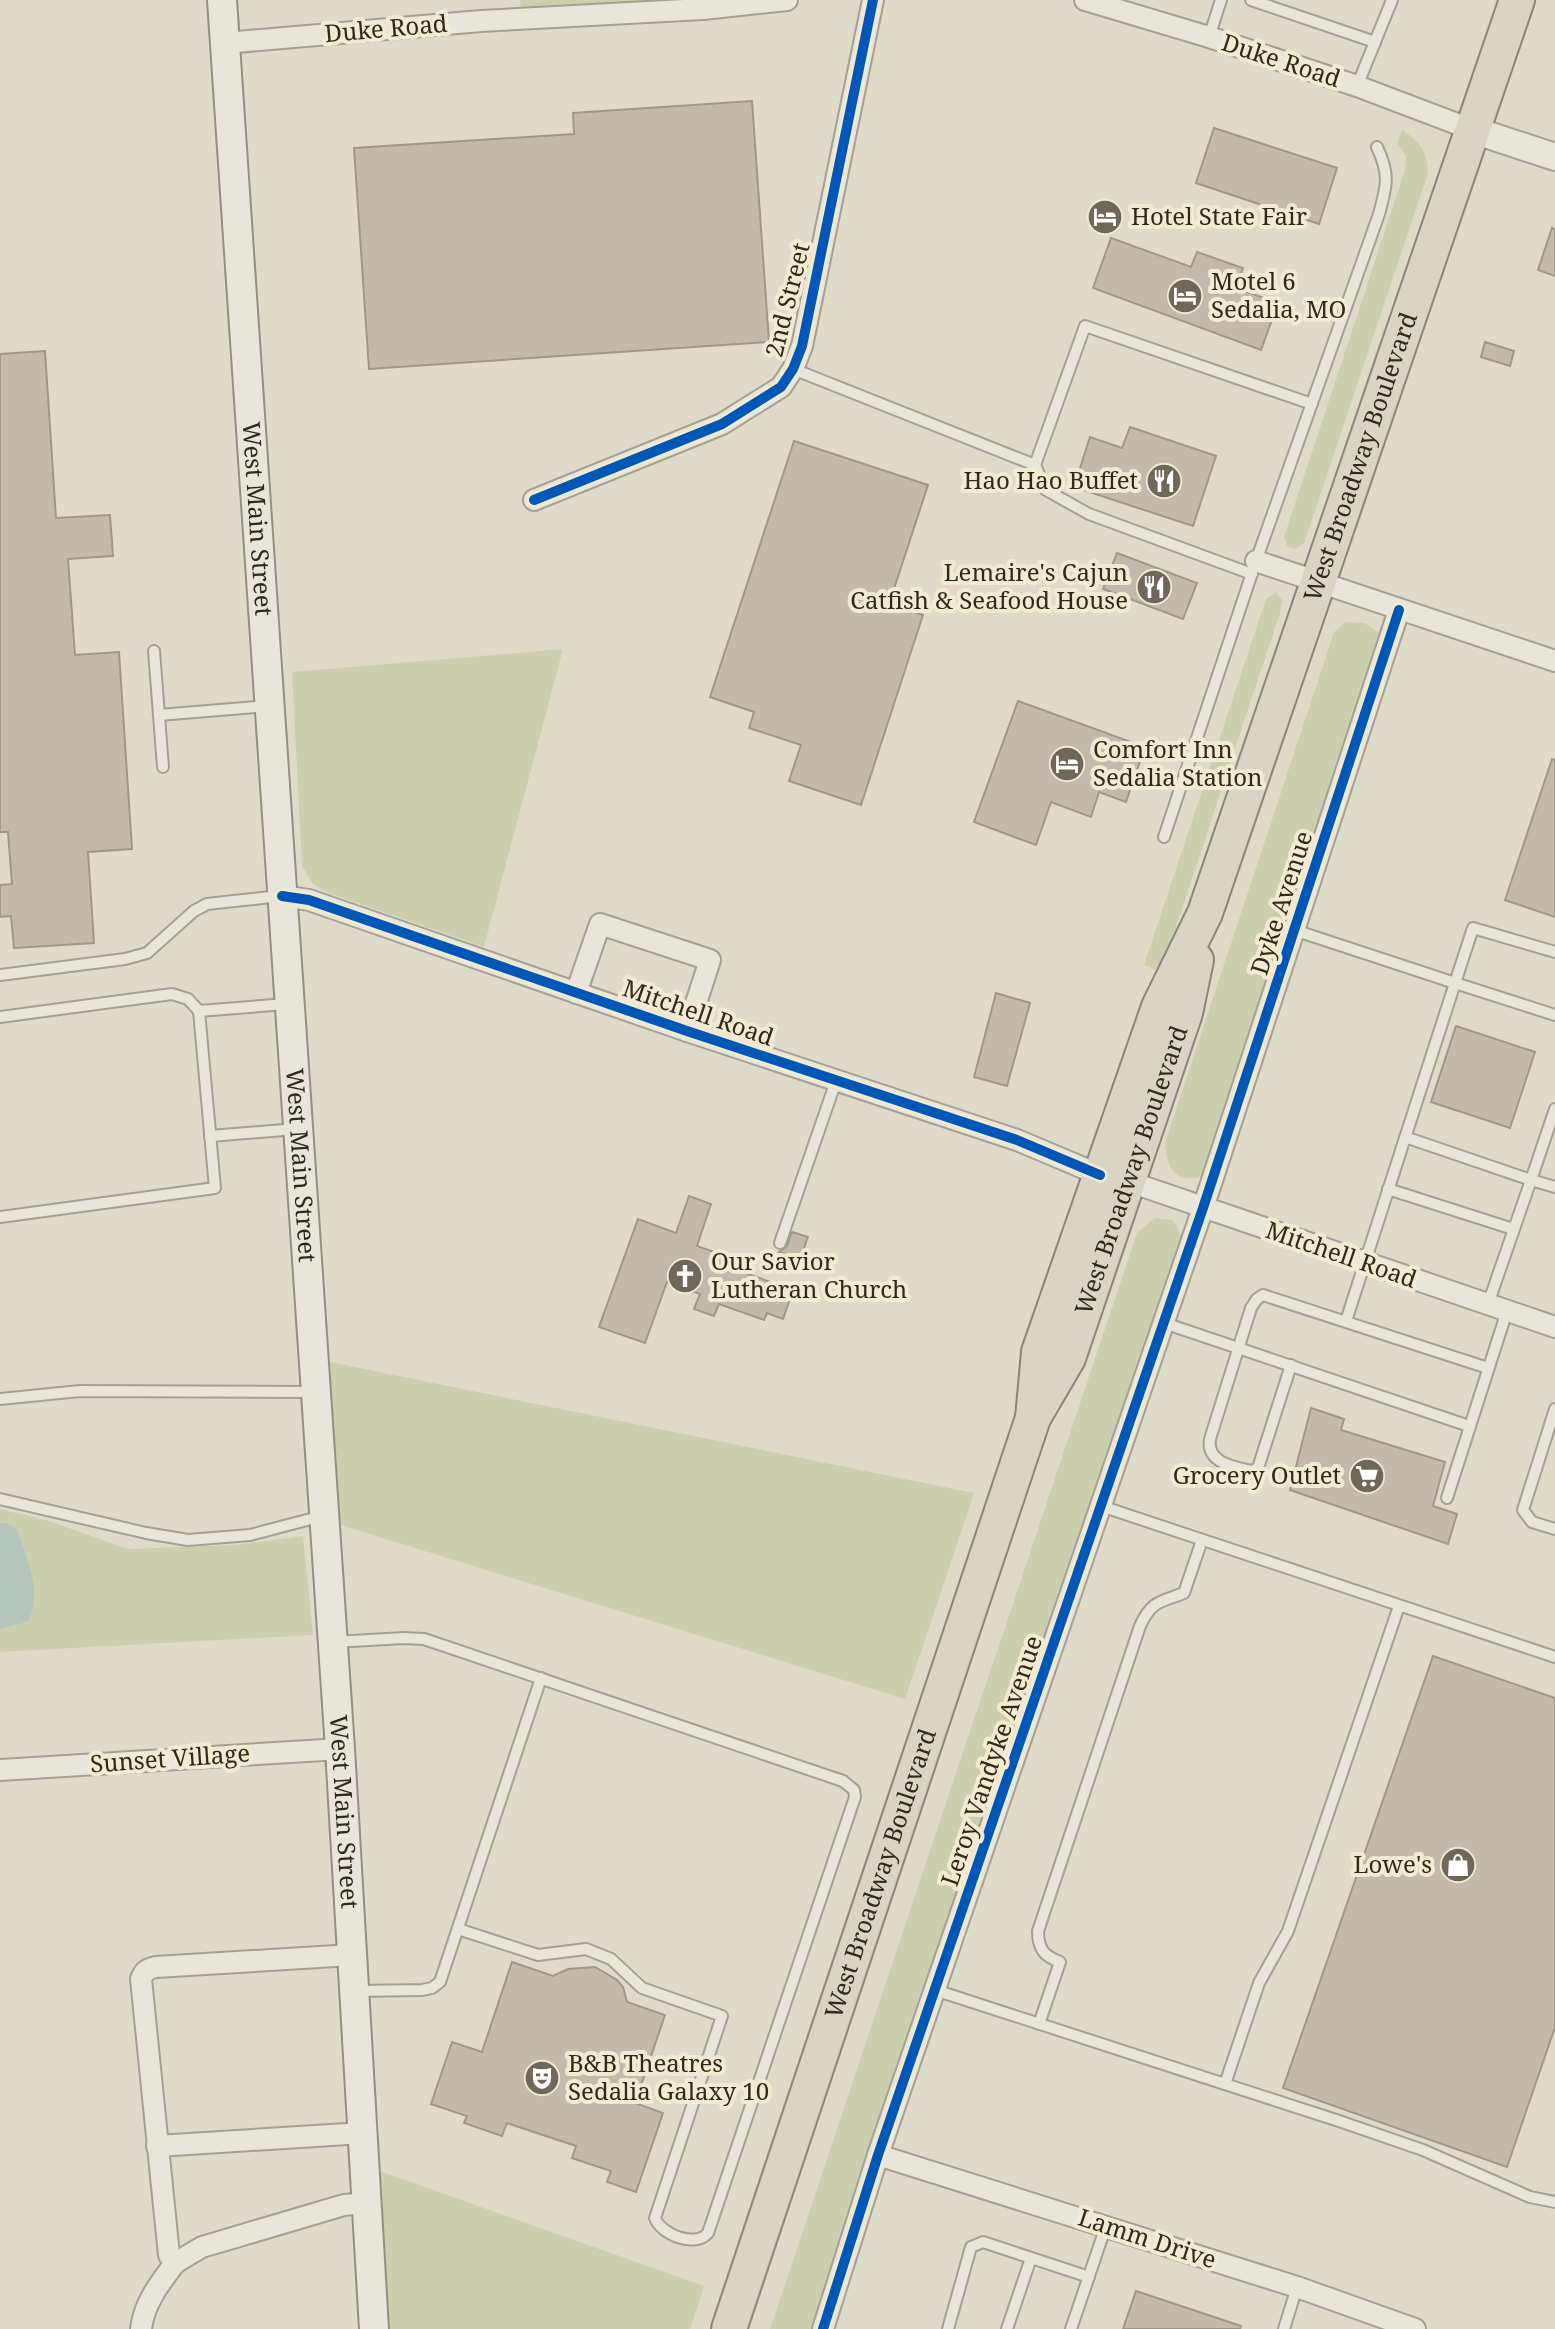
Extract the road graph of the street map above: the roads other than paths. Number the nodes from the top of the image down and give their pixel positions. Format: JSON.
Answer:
{"nodes":[{"id":1,"x":222,"y":0,"type":"edge"},
{"id":2,"x":787,"y":0,"type":"edge"},
{"id":3,"x":873,"y":0,"type":"edge"},
{"id":4,"x":1085,"y":0,"type":"edge"},
{"id":5,"x":1221,"y":0,"type":"edge"},
{"id":6,"x":1251,"y":0,"type":"edge"},
{"id":7,"x":1392,"y":0,"type":"edge"},
{"id":8,"x":1517,"y":0,"type":"edge"},
{"id":9,"x":1209,"y":37,"type":"junction"},
{"id":10,"x":1375,"y":42,"type":"junction"},
{"id":11,"x":225,"y":43,"type":"junction"},
{"id":12,"x":1357,"y":86,"type":"junction"},
{"id":13,"x":1473,"y":130,"type":"junction"},
{"id":14,"x":1377,"y":147,"type":"dead end"},
{"id":15,"x":1555,"y":157,"type":"edge"},
{"id":16,"x":793,"y":369,"type":"junction"},
{"id":17,"x":1312,"y":404,"type":"junction"},
{"id":18,"x":1035,"y":465,"type":"junction"},
{"id":19,"x":534,"y":500,"type":"dead end"},
{"id":20,"x":1254,"y":568,"type":"junction"},
{"id":21,"x":1319,"y":583,"type":"junction"},
{"id":22,"x":1399,"y":610,"type":"junction"},
{"id":23,"x":154,"y":651,"type":"dead end"},
{"id":24,"x":1555,"y":661,"type":"edge"},
{"id":25,"x":269,"y":706,"type":"junction"},
{"id":26,"x":159,"y":715,"type":"junction"},
{"id":27,"x":163,"y":767,"type":"dead end"},
{"id":28,"x":1164,"y":837,"type":"dead end"},
{"id":29,"x":282,"y":896,"type":"junction"},
{"id":30,"x":1294,"y":930,"type":"junction"},
{"id":31,"x":1555,"y":952,"type":"edge"},
{"id":32,"x":0,"y":975,"type":"edge"},
{"id":33,"x":1455,"y":983,"type":"junction"},
{"id":34,"x":576,"y":993,"type":"junction"},
{"id":35,"x":289,"y":1003,"type":"junction"},
{"id":36,"x":199,"y":1011,"type":"junction"},
{"id":37,"x":1555,"y":1015,"type":"edge"},
{"id":38,"x":0,"y":1017,"type":"edge"},
{"id":39,"x":687,"y":1031,"type":"junction"},
{"id":40,"x":836,"y":1081,"type":"junction"},
{"id":41,"x":1555,"y":1109,"type":"edge"},
{"id":42,"x":298,"y":1128,"type":"junction"},
{"id":43,"x":210,"y":1136,"type":"junction"},
{"id":44,"x":1405,"y":1137,"type":"junction"},
{"id":45,"x":1114,"y":1178,"type":"junction"},
{"id":46,"x":1531,"y":1180,"type":"junction"},
{"id":47,"x":1555,"y":1187,"type":"edge"},
{"id":48,"x":1388,"y":1189,"type":"junction"},
{"id":49,"x":1203,"y":1208,"type":"junction"},
{"id":50,"x":0,"y":1217,"type":"edge"},
{"id":51,"x":1513,"y":1229,"type":"junction"},
{"id":52,"x":780,"y":1243,"type":"dead end"},
{"id":53,"x":1364,"y":1262,"type":"junction"},
{"id":54,"x":1497,"y":1307,"type":"junction"},
{"id":55,"x":1346,"y":1321,"type":"junction"},
{"id":56,"x":1164,"y":1323,"type":"junction"},
{"id":57,"x":1555,"y":1327,"type":"edge"},
{"id":58,"x":1239,"y":1348,"type":"junction"},
{"id":59,"x":1291,"y":1365,"type":"junction"},
{"id":60,"x":1488,"y":1368,"type":"junction"},
{"id":61,"x":315,"y":1392,"type":"junction"},
{"id":62,"x":0,"y":1399,"type":"edge"},
{"id":63,"x":1555,"y":1409,"type":"edge"},
{"id":64,"x":1469,"y":1426,"type":"junction"},
{"id":65,"x":1447,"y":1498,"type":"dead end"},
{"id":66,"x":0,"y":1499,"type":"edge"},
{"id":67,"x":1101,"y":1506,"type":"junction"},
{"id":68,"x":324,"y":1515,"type":"junction"},
{"id":69,"x":1555,"y":1529,"type":"edge"},
{"id":70,"x":1202,"y":1540,"type":"junction"},
{"id":71,"x":1399,"y":1606,"type":"junction"},
{"id":72,"x":332,"y":1643,"type":"junction"},
{"id":73,"x":1555,"y":1657,"type":"edge"},
{"id":74,"x":541,"y":1678,"type":"junction"},
{"id":75,"x":340,"y":1749,"type":"junction"},
{"id":76,"x":0,"y":1770,"type":"edge"},
{"id":77,"x":458,"y":1929,"type":"junction"},
{"id":78,"x":352,"y":1955,"type":"junction"},
{"id":79,"x":935,"y":1990,"type":"junction"},
{"id":80,"x":354,"y":1991,"type":"junction"},
{"id":81,"x":1039,"y":2024,"type":"junction"},
{"id":82,"x":1225,"y":2084,"type":"junction"},
{"id":83,"x":363,"y":2133,"type":"junction"},
{"id":84,"x":157,"y":2146,"type":"junction"},
{"id":85,"x":878,"y":2155,"type":"junction"},
{"id":86,"x":1555,"y":2202,"type":"edge"},
{"id":87,"x":367,"y":2203,"type":"junction"},
{"id":88,"x":1106,"y":2226,"type":"junction"},
{"id":89,"x":1031,"y":2258,"type":"junction"},
{"id":90,"x":175,"y":2263,"type":"junction"},
{"id":91,"x":1089,"y":2277,"type":"junction"},
{"id":92,"x":1297,"y":2287,"type":"junction"},
{"id":93,"x":1384,"y":2324,"type":"edge"},
{"id":94,"x":826,"y":2328,"type":"edge"},
{"id":95,"x":141,"y":2329,"type":"edge"},
{"id":96,"x":374,"y":2329,"type":"edge"},
{"id":97,"x":729,"y":2329,"type":"edge"},
{"id":98,"x":948,"y":2329,"type":"edge"},
{"id":99,"x":1007,"y":2329,"type":"edge"},
{"id":100,"x":1071,"y":2329,"type":"edge"},
{"id":101,"x":1284,"y":2329,"type":"edge"},
{"id":102,"x":1415,"y":2329,"type":"edge"}],
"edges":[{"from":1,"to":11,"type":"main road","name":"West Main Street"},
{"from":2,"to":11,"type":"street","name":"Duke Road"},
{"from":3,"to":16,"type":"street","name":"2nd Street"},
{"from":4,"to":9,"type":"street","name":"Duke Road"},
{"from":5,"to":9,"type":"lane"},
{"from":6,"to":10,"type":"lane"},
{"from":7,"to":10,"type":"lane"},
{"from":8,"to":13,"type":"highway","name":"West Broadway Boulevard"},
{"from":9,"to":12,"type":"street","name":"Duke Road"},
{"from":10,"to":12,"type":"lane"},
{"from":11,"to":25,"type":"main road","name":"West Main Street"},
{"from":12,"to":13,"type":"street","name":"Duke Road"},
{"from":13,"to":15,"type":"street"},
{"from":13,"to":21,"type":"highway","name":"West Broadway Boulevard"},
{"from":14,"to":17,"type":"lane"},
{"from":16,"to":18,"type":"lane"},
{"from":16,"to":19,"type":"street","name":"2nd Street"},
{"from":17,"to":18,"type":"lane"},
{"from":17,"to":20,"type":"lane"},
{"from":18,"to":20,"type":"lane"},
{"from":20,"to":21,"type":"street"},
{"from":20,"to":28,"type":"lane"},
{"from":21,"to":22,"type":"street"},
{"from":21,"to":45,"type":"highway","name":"West Broadway Boulevard"},
{"from":22,"to":24,"type":"street"},
{"from":22,"to":30,"type":"street","name":"Dyke Avenue"},
{"from":23,"to":26,"type":"lane"},
{"from":25,"to":26,"type":"lane"},
{"from":25,"to":29,"type":"main road","name":"West Main Street"},
{"from":26,"to":27,"type":"lane"},
{"from":29,"to":32,"type":"lane"},
{"from":29,"to":34,"type":"street","name":"Mitchell Road"},
{"from":29,"to":35,"type":"main road","name":"West Main Street"},
{"from":30,"to":33,"type":"lane"},
{"from":30,"to":49,"type":"street","name":"Dyke Avenue"},
{"from":31,"to":33,"type":"lane"},
{"from":33,"to":37,"type":"lane"},
{"from":33,"to":44,"type":"lane"},
{"from":34,"to":39,"type":"street","name":"Mitchell Road"},
{"from":34,"to":39,"type":"street"},
{"from":35,"to":36,"type":"lane"},
{"from":35,"to":42,"type":"main road","name":"West Main Street"},
{"from":36,"to":38,"type":"lane"},
{"from":36,"to":43,"type":"lane"},
{"from":39,"to":40,"type":"street","name":"Mitchell Road"},
{"from":40,"to":45,"type":"street","name":"Mitchell Road"},
{"from":40,"to":52,"type":"lane"},
{"from":41,"to":46,"type":"lane"},
{"from":42,"to":43,"type":"lane"},
{"from":42,"to":61,"type":"main road","name":"West Main Street"},
{"from":43,"to":50,"type":"lane"},
{"from":44,"to":46,"type":"lane"},
{"from":44,"to":48,"type":"lane"},
{"from":45,"to":49,"type":"street","name":"Mitchell Road"},
{"from":45,"to":97,"type":"highway","name":"West Broadway Boulevard"},
{"from":46,"to":47,"type":"lane"},
{"from":46,"to":51,"type":"lane"},
{"from":48,"to":51,"type":"lane"},
{"from":48,"to":53,"type":"lane"},
{"from":49,"to":53,"type":"street","name":"Mitchell Road"},
{"from":49,"to":56,"type":"street","name":"Leroy Vandyke Avenue"},
{"from":51,"to":54,"type":"lane"},
{"from":53,"to":54,"type":"street","name":"Mitchell Road"},
{"from":53,"to":55,"type":"lane"},
{"from":54,"to":57,"type":"street","name":"Mitchell Road"},
{"from":54,"to":60,"type":"lane"},
{"from":55,"to":58,"type":"lane"},
{"from":55,"to":60,"type":"lane"},
{"from":56,"to":58,"type":"lane"},
{"from":56,"to":67,"type":"street","name":"Leroy Vandyke Avenue"},
{"from":58,"to":59,"type":"lane"},
{"from":58,"to":59,"type":"lane"},
{"from":59,"to":64,"type":"lane"},
{"from":60,"to":64,"type":"lane"},
{"from":61,"to":62,"type":"lane"},
{"from":61,"to":68,"type":"main road","name":"West Main Street"},
{"from":63,"to":69,"type":"lane"},
{"from":64,"to":65,"type":"lane"},
{"from":66,"to":68,"type":"lane"},
{"from":67,"to":70,"type":"lane"},
{"from":67,"to":79,"type":"street","name":"Leroy Vandyke Avenue"},
{"from":68,"to":72,"type":"main road","name":"West Main Street"},
{"from":70,"to":71,"type":"lane"},
{"from":70,"to":81,"type":"lane"},
{"from":71,"to":73,"type":"lane"},
{"from":71,"to":82,"type":"lane"},
{"from":72,"to":74,"type":"lane"},
{"from":72,"to":75,"type":"main road","name":"West Main Street"},
{"from":74,"to":77,"type":"lane"},
{"from":74,"to":77,"type":"lane"},
{"from":75,"to":76,"type":"street","name":"Sunset Village"},
{"from":75,"to":78,"type":"main road","name":"West Main Street"},
{"from":77,"to":80,"type":"lane"},
{"from":78,"to":80,"type":"main road","name":"West Main Street"},
{"from":78,"to":84,"type":"street"},
{"from":79,"to":81,"type":"lane"},
{"from":79,"to":85,"type":"street","name":"Leroy Vandyke Avenue"},
{"from":80,"to":83,"type":"main road","name":"West Main Street"},
{"from":81,"to":82,"type":"lane"},
{"from":82,"to":86,"type":"lane"},
{"from":83,"to":84,"type":"street"},
{"from":83,"to":87,"type":"main road","name":"West Main Street"},
{"from":84,"to":90,"type":"street"},
{"from":85,"to":88,"type":"street","name":"Lamm Drive"},
{"from":85,"to":94,"type":"street","name":"Leroy Vandyke Avenue"},
{"from":87,"to":90,"type":"street"},
{"from":87,"to":96,"type":"main road","name":"West Main Street"},
{"from":88,"to":91,"type":"lane"},
{"from":88,"to":92,"type":"street","name":"Lamm Drive"},
{"from":89,"to":91,"type":"lane"},
{"from":89,"to":98,"type":"lane"},
{"from":89,"to":99,"type":"lane"},
{"from":90,"to":95,"type":"street"},
{"from":91,"to":100,"type":"lane"},
{"from":92,"to":93,"type":"street","name":"Lamm Drive"},
{"from":92,"to":101,"type":"lane"},
{"from":93,"to":102,"type":"street","name":"Lamm Drive"}]}
